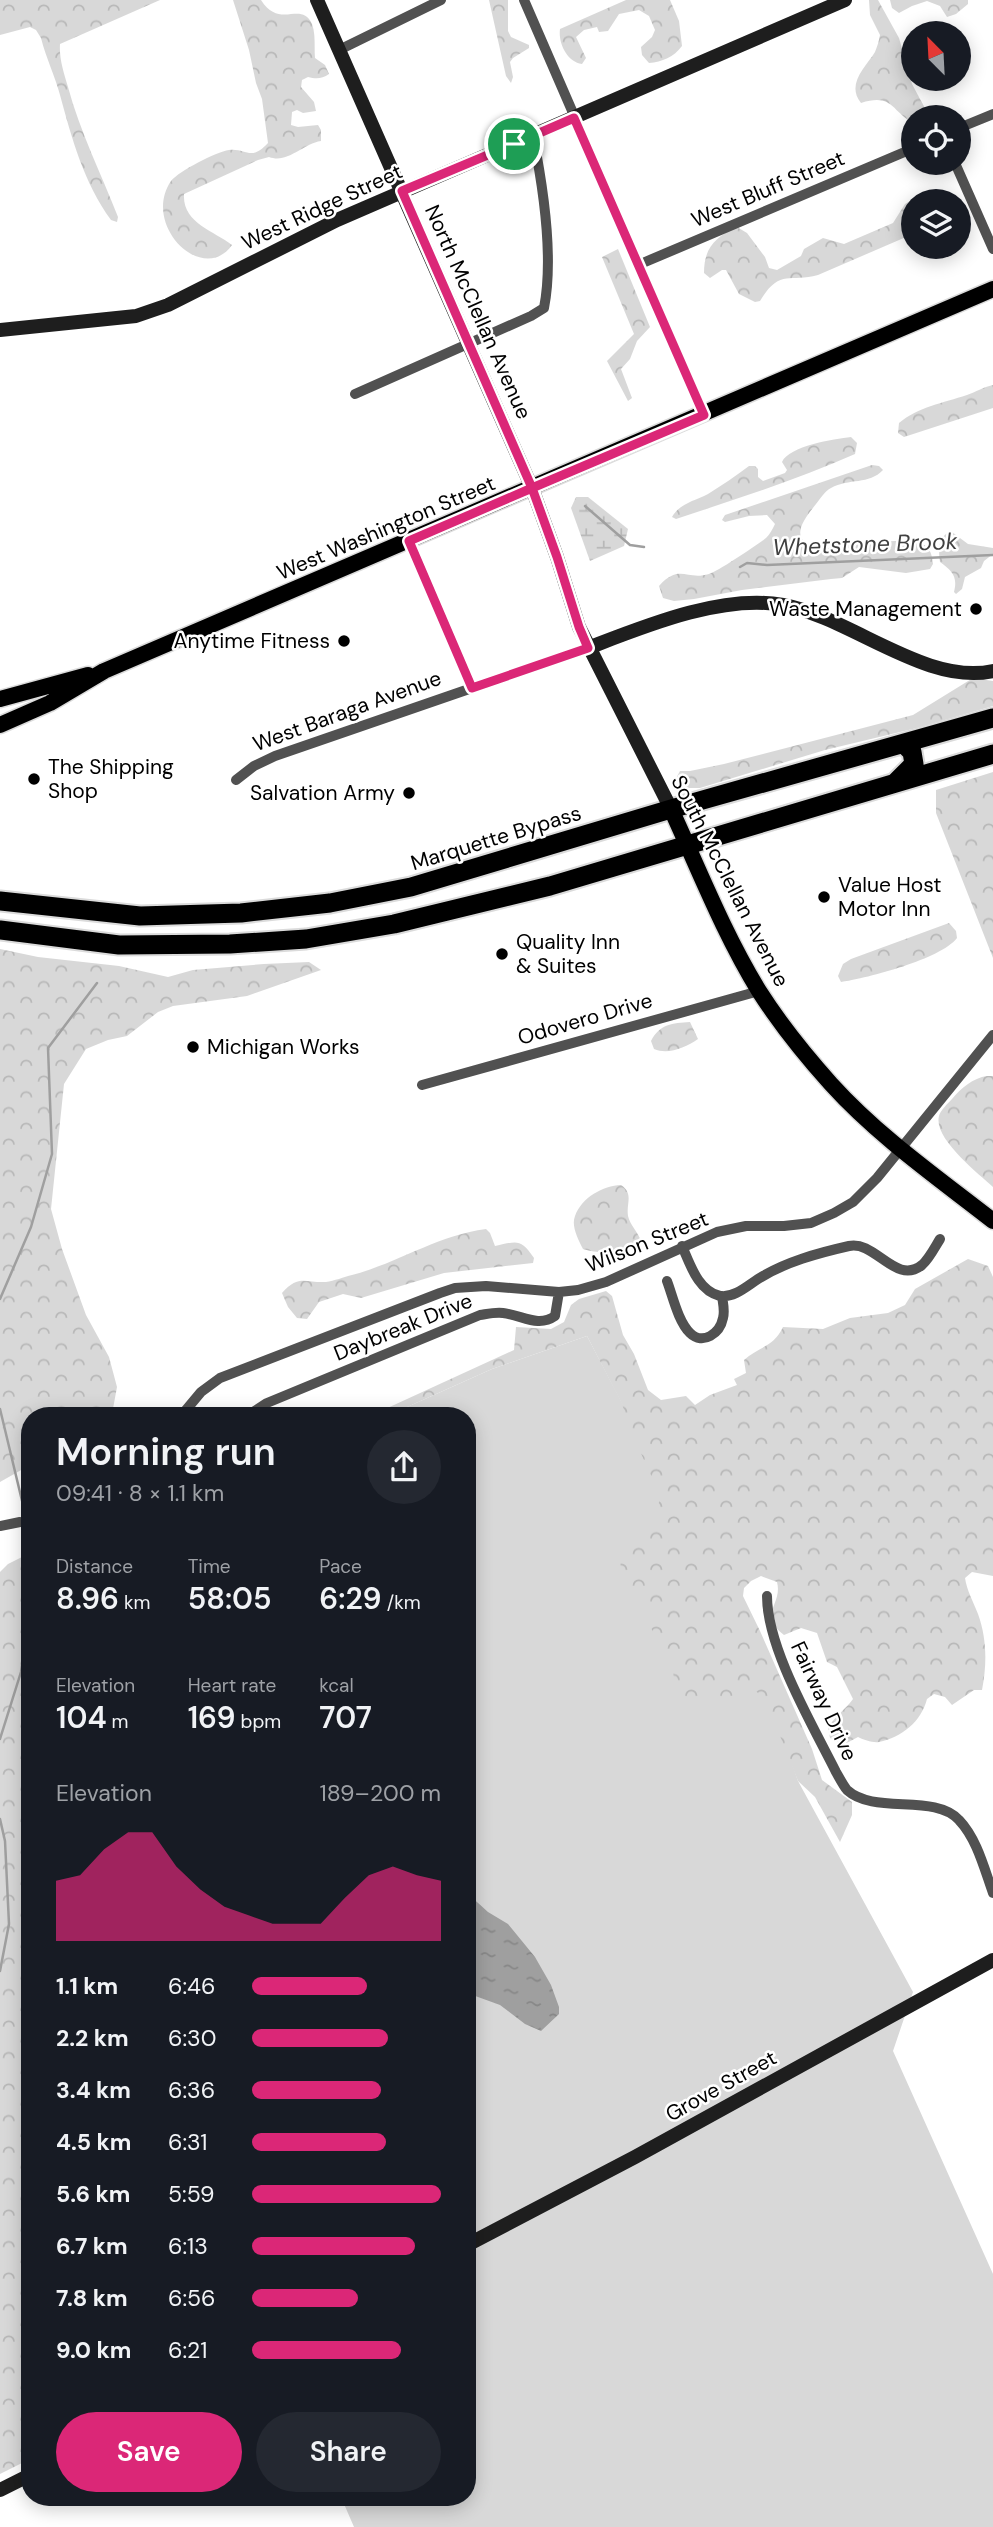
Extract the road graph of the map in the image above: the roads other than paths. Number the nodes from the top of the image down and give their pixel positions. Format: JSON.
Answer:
{"nodes":[{"id":1,"x":317,"y":0,"type":"edge"},
{"id":2,"x":442,"y":0,"type":"edge"},
{"id":3,"x":524,"y":0,"type":"edge"},
{"id":4,"x":845,"y":0,"type":"edge"},
{"id":5,"x":339,"y":50,"type":"junction"},
{"id":6,"x":993,"y":114,"type":"edge"},
{"id":7,"x":574,"y":118,"type":"junction"},
{"id":8,"x":971,"y":123,"type":"edge"},
{"id":9,"x":533,"y":136,"type":"junction"},
{"id":10,"x":901,"y":154,"type":"edge"},
{"id":11,"x":960,"y":175,"type":"edge"},
{"id":12,"x":402,"y":191,"type":"junction"},
{"id":13,"x":993,"y":249,"type":"edge"},
{"id":14,"x":638,"y":265,"type":"junction"},
{"id":15,"x":993,"y":289,"type":"edge"},
{"id":16,"x":0,"y":330,"type":"edge"},
{"id":17,"x":469,"y":344,"type":"junction"},
{"id":18,"x":355,"y":394,"type":"dead end"},
{"id":19,"x":704,"y":415,"type":"junction"},
{"id":20,"x":532,"y":488,"type":"junction"},
{"id":21,"x":409,"y":541,"type":"junction"},
{"id":22,"x":588,"y":648,"type":"junction"},
{"id":23,"x":104,"y":671,"type":"junction"},
{"id":24,"x":993,"y":671,"type":"edge"},
{"id":25,"x":472,"y":688,"type":"junction"},
{"id":26,"x":0,"y":699,"type":"edge"},
{"id":27,"x":993,"y":719,"type":"edge"},
{"id":28,"x":0,"y":725,"type":"edge"},
{"id":29,"x":904,"y":744,"type":"junction"},
{"id":30,"x":993,"y":754,"type":"edge"},
{"id":31,"x":236,"y":780,"type":"dead end"},
{"id":32,"x":894,"y":783,"type":"junction"},
{"id":33,"x":671,"y":809,"type":"junction"},
{"id":34,"x":687,"y":844,"type":"junction"},
{"id":35,"x":480,"y":866,"type":"junction"},
{"id":36,"x":0,"y":901,"type":"edge"},
{"id":37,"x":465,"y":907,"type":"junction"},
{"id":38,"x":0,"y":930,"type":"edge"},
{"id":39,"x":760,"y":991,"type":"junction"},
{"id":40,"x":993,"y":1035,"type":"edge"},
{"id":41,"x":422,"y":1085,"type":"dead end"},
{"id":42,"x":901,"y":1148,"type":"junction"},
{"id":43,"x":993,"y":1221,"type":"edge"},
{"id":44,"x":940,"y":1239,"type":"dead end"},
{"id":45,"x":682,"y":1246,"type":"junction"},
{"id":46,"x":667,"y":1281,"type":"dead end"},
{"id":47,"x":559,"y":1292,"type":"junction"},
{"id":48,"x":722,"y":1296,"type":"junction"},
{"id":49,"x":188,"y":1407,"type":"edge"},
{"id":50,"x":261,"y":1407,"type":"edge"},
{"id":51,"x":20,"y":1521,"type":"dead end"},
{"id":52,"x":0,"y":1526,"type":"edge"},
{"id":53,"x":767,"y":1596,"type":"dead end"},
{"id":54,"x":993,"y":1893,"type":"edge"},
{"id":55,"x":993,"y":1960,"type":"edge"},
{"id":56,"x":476,"y":2240,"type":"edge"},
{"id":57,"x":21,"y":2480,"type":"edge"},
{"id":58,"x":0,"y":2490,"type":"edge"}],
"edges":[{"from":1,"to":5,"type":"main road","name":"North McClellan Avenue"},
{"from":2,"to":5,"type":"street"},
{"from":3,"to":7,"type":"street"},
{"from":4,"to":7,"type":"main road","name":"West Ridge Street"},
{"from":5,"to":12,"type":"main road","name":"North McClellan Avenue"},
{"from":6,"to":8,"type":"street"},
{"from":7,"to":9,"type":"main road","name":"West Ridge Street"},
{"from":7,"to":14,"type":"street"},
{"from":9,"to":12,"type":"main road","name":"West Ridge Street"},
{"from":9,"to":17,"type":"street"},
{"from":10,"to":14,"type":"street","name":"West Bluff Street"},
{"from":11,"to":13,"type":"street"},
{"from":12,"to":16,"type":"main road","name":"West Ridge Street"},
{"from":12,"to":17,"type":"main road","name":"North McClellan Avenue"},
{"from":14,"to":19,"type":"street"},
{"from":15,"to":19,"type":"main road","name":"West Washington Street"},
{"from":17,"to":18,"type":"street"},
{"from":17,"to":20,"type":"main road","name":"North McClellan Avenue"},
{"from":19,"to":20,"type":"main road","name":"West Washington Street"},
{"from":20,"to":21,"type":"main road","name":"West Washington Street"},
{"from":20,"to":22,"type":"main road","name":"South McClellan Avenue"},
{"from":21,"to":23,"type":"main road","name":"West Washington Street"},
{"from":21,"to":25,"type":"street"},
{"from":22,"to":24,"type":"main road","name":"West Baraga Avenue"},
{"from":22,"to":25,"type":"street","name":"West Baraga Avenue"},
{"from":22,"to":33,"type":"main road","name":"South McClellan Avenue"},
{"from":23,"to":26,"type":"main road","name":"West Washington Street"},
{"from":23,"to":28,"type":"main road","name":"West Washington Street"},
{"from":25,"to":31,"type":"street","name":"West Baraga Avenue"},
{"from":27,"to":29,"type":"highway","name":"Marquette Bypass"},
{"from":29,"to":32,"type":"highway"},
{"from":29,"to":33,"type":"highway","name":"Marquette Bypass"},
{"from":30,"to":32,"type":"highway"},
{"from":32,"to":34,"type":"highway"},
{"from":33,"to":34,"type":"main road","name":"South McClellan Avenue"},
{"from":33,"to":35,"type":"highway","name":"Marquette Bypass"},
{"from":34,"to":37,"type":"highway"},
{"from":34,"to":39,"type":"main road","name":"South McClellan Avenue"},
{"from":35,"to":36,"type":"highway","name":"Marquette Bypass"},
{"from":35,"to":37,"type":"highway"},
{"from":37,"to":38,"type":"highway"},
{"from":39,"to":41,"type":"street","name":"Odovero Drive"},
{"from":39,"to":42,"type":"main road","name":"South McClellan Avenue"},
{"from":40,"to":42,"type":"street","name":"Wilson Street"},
{"from":42,"to":43,"type":"main road","name":"South McClellan Avenue"},
{"from":42,"to":45,"type":"street","name":"Wilson Street"},
{"from":44,"to":48,"type":"street"},
{"from":45,"to":47,"type":"street","name":"Wilson Street"},
{"from":45,"to":48,"type":"street"},
{"from":46,"to":48,"type":"street"},
{"from":47,"to":49,"type":"street","name":"Wilson Street"},
{"from":47,"to":50,"type":"street","name":"Daybreak Drive"},
{"from":51,"to":52,"type":"street"},
{"from":53,"to":54,"type":"street","name":"Fairway Drive"},
{"from":55,"to":56,"type":"main road","name":"Grove Street"},
{"from":57,"to":58,"type":"main road"}]}
